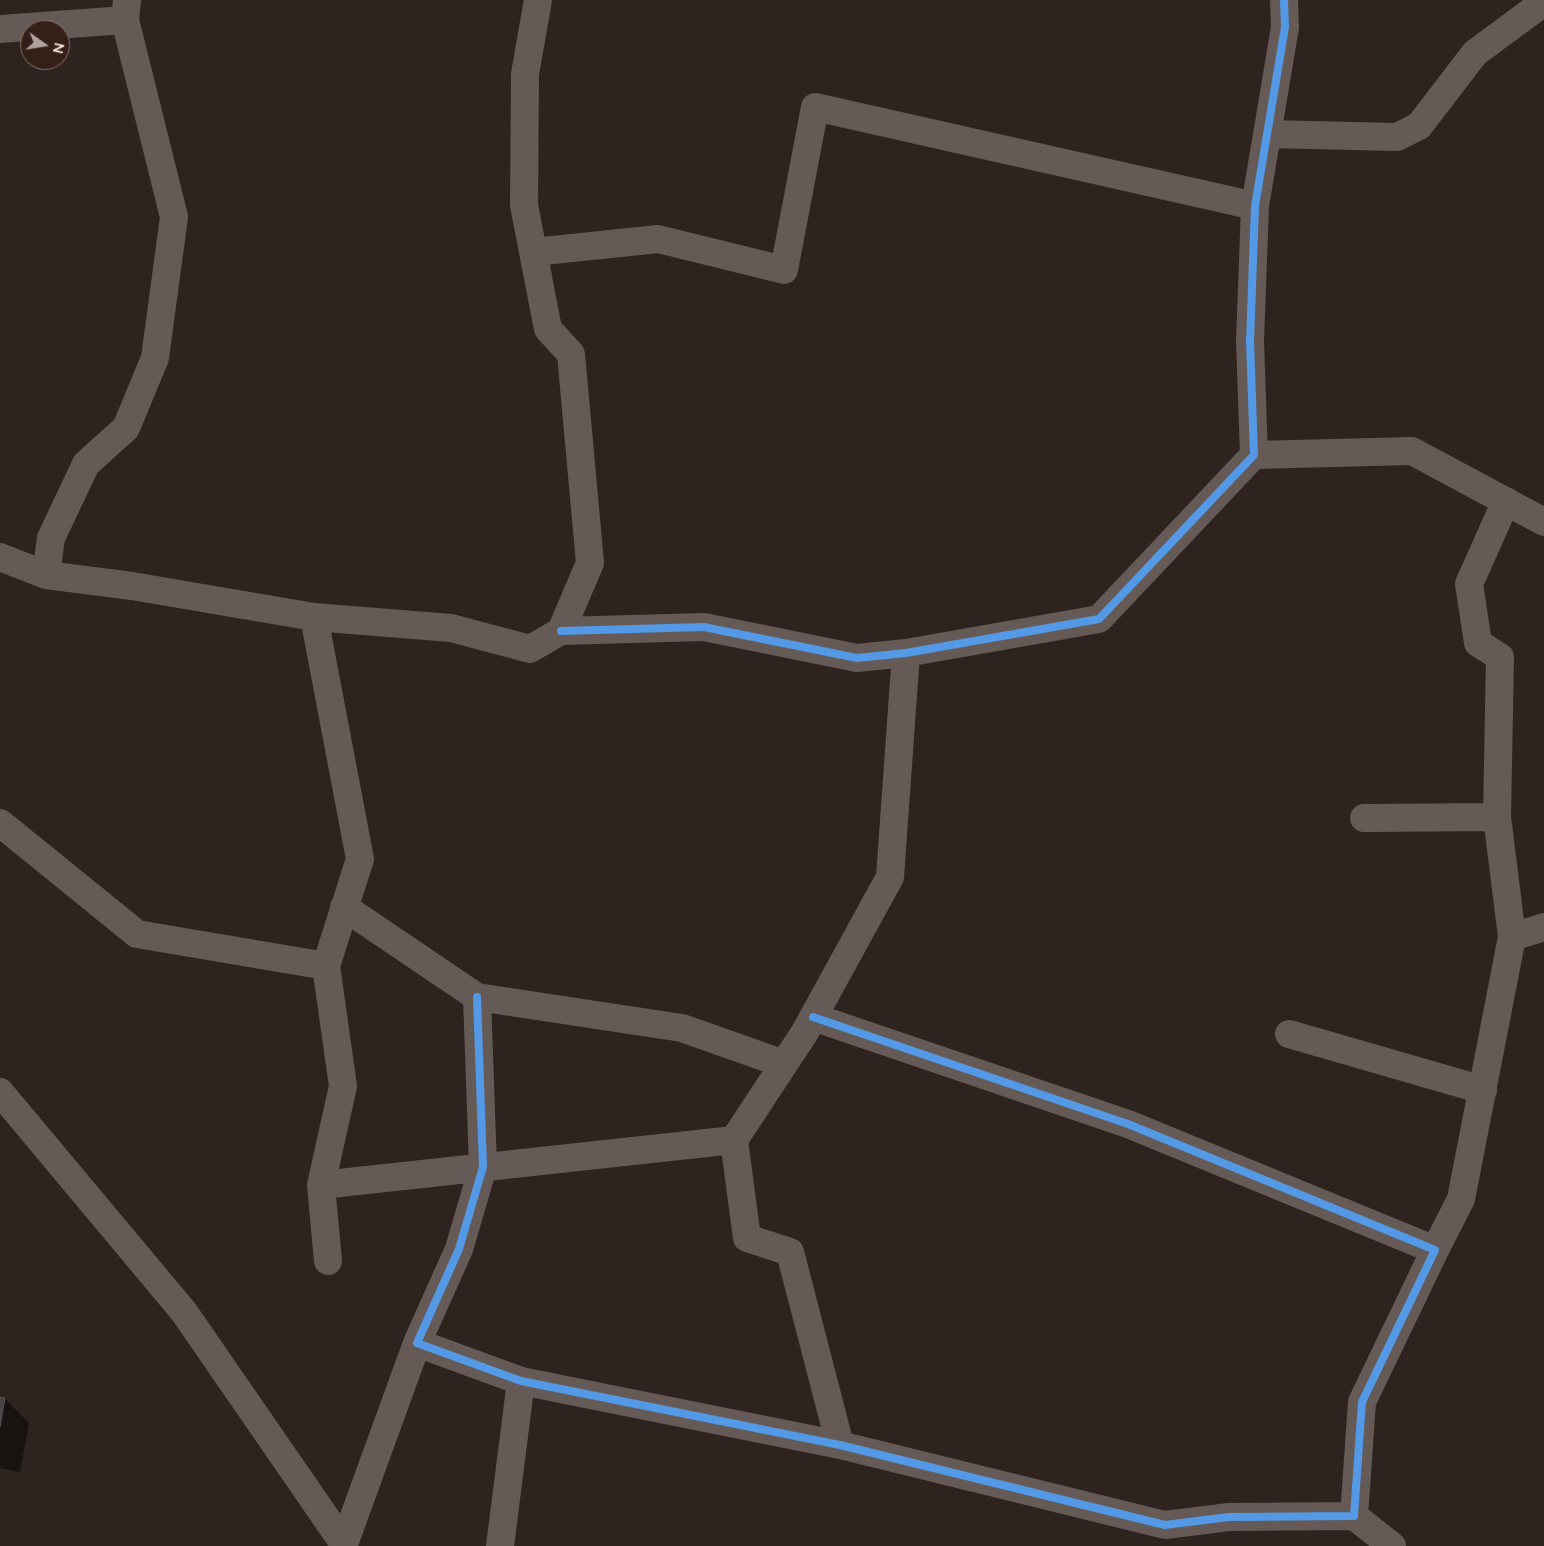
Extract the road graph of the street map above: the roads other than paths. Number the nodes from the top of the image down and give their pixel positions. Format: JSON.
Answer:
{"nodes":[{"id":1,"x":538,"y":0,"type":"edge"},
{"id":2,"x":1284,"y":0,"type":"edge"},
{"id":3,"x":1544,"y":2,"type":"edge"},
{"id":4,"x":126,"y":10,"type":"edge"},
{"id":5,"x":0,"y":29,"type":"edge"},
{"id":6,"x":1266,"y":134,"type":"junction"},
{"id":7,"x":1254,"y":206,"type":"junction"},
{"id":8,"x":534,"y":252,"type":"junction"},
{"id":9,"x":1254,"y":455,"type":"junction"},
{"id":10,"x":1506,"y":501,"type":"junction"},
{"id":11,"x":1544,"y":522,"type":"edge"},
{"id":12,"x":0,"y":557,"type":"edge"},
{"id":13,"x":46,"y":575,"type":"junction"},
{"id":14,"x":314,"y":617,"type":"junction"},
{"id":15,"x":561,"y":631,"type":"junction"},
{"id":16,"x":906,"y":653,"type":"junction"},
{"id":17,"x":1497,"y":817,"type":"junction"},
{"id":18,"x":1364,"y":818,"type":"dead end"},
{"id":19,"x":0,"y":823,"type":"edge"},
{"id":20,"x":344,"y":907,"type":"junction"},
{"id":21,"x":1544,"y":927,"type":"edge"},
{"id":22,"x":1512,"y":937,"type":"junction"},
{"id":23,"x":326,"y":966,"type":"junction"},
{"id":24,"x":477,"y":997,"type":"junction"},
{"id":25,"x":813,"y":1016,"type":"junction"},
{"id":26,"x":1289,"y":1034,"type":"dead end"},
{"id":27,"x":784,"y":1064,"type":"junction"},
{"id":28,"x":1483,"y":1090,"type":"junction"},
{"id":29,"x":0,"y":1092,"type":"edge"},
{"id":30,"x":734,"y":1140,"type":"junction"},
{"id":31,"x":483,"y":1167,"type":"junction"},
{"id":32,"x":321,"y":1185,"type":"junction"},
{"id":33,"x":1435,"y":1250,"type":"junction"},
{"id":34,"x":328,"y":1261,"type":"dead end"},
{"id":35,"x":417,"y":1343,"type":"junction"},
{"id":36,"x":521,"y":1381,"type":"junction"},
{"id":37,"x":840,"y":1445,"type":"junction"},
{"id":38,"x":1354,"y":1516,"type":"junction"},
{"id":39,"x":344,"y":1545,"type":"edge"},
{"id":40,"x":500,"y":1546,"type":"edge"},
{"id":41,"x":1392,"y":1546,"type":"edge"}],
"edges":[{"from":1,"to":8,"type":"street"},
{"from":2,"to":6,"type":"street"},
{"from":3,"to":6,"type":"street"},
{"from":4,"to":5,"type":"street"},
{"from":4,"to":13,"type":"street"},
{"from":6,"to":7,"type":"street"},
{"from":7,"to":8,"type":"street"},
{"from":7,"to":9,"type":"street"},
{"from":8,"to":15,"type":"street"},
{"from":9,"to":10,"type":"street"},
{"from":9,"to":16,"type":"street"},
{"from":10,"to":11,"type":"street"},
{"from":10,"to":17,"type":"street"},
{"from":12,"to":13,"type":"street"},
{"from":13,"to":14,"type":"street"},
{"from":14,"to":15,"type":"street"},
{"from":14,"to":20,"type":"street"},
{"from":15,"to":16,"type":"street"},
{"from":16,"to":25,"type":"street"},
{"from":17,"to":18,"type":"street"},
{"from":17,"to":22,"type":"street"},
{"from":19,"to":23,"type":"street"},
{"from":20,"to":23,"type":"street"},
{"from":20,"to":24,"type":"street"},
{"from":21,"to":22,"type":"street"},
{"from":22,"to":28,"type":"street"},
{"from":23,"to":32,"type":"street"},
{"from":24,"to":27,"type":"street"},
{"from":24,"to":31,"type":"street"},
{"from":25,"to":27,"type":"street"},
{"from":25,"to":33,"type":"street"},
{"from":26,"to":28,"type":"street"},
{"from":27,"to":30,"type":"street"},
{"from":28,"to":33,"type":"street"},
{"from":29,"to":39,"type":"street"},
{"from":30,"to":31,"type":"street"},
{"from":30,"to":37,"type":"street"},
{"from":31,"to":32,"type":"street"},
{"from":31,"to":35,"type":"street"},
{"from":32,"to":34,"type":"street"},
{"from":33,"to":38,"type":"street"},
{"from":35,"to":36,"type":"street"},
{"from":35,"to":39,"type":"street"},
{"from":36,"to":37,"type":"street"},
{"from":36,"to":40,"type":"street"},
{"from":37,"to":38,"type":"street"},
{"from":38,"to":41,"type":"street"}]}
